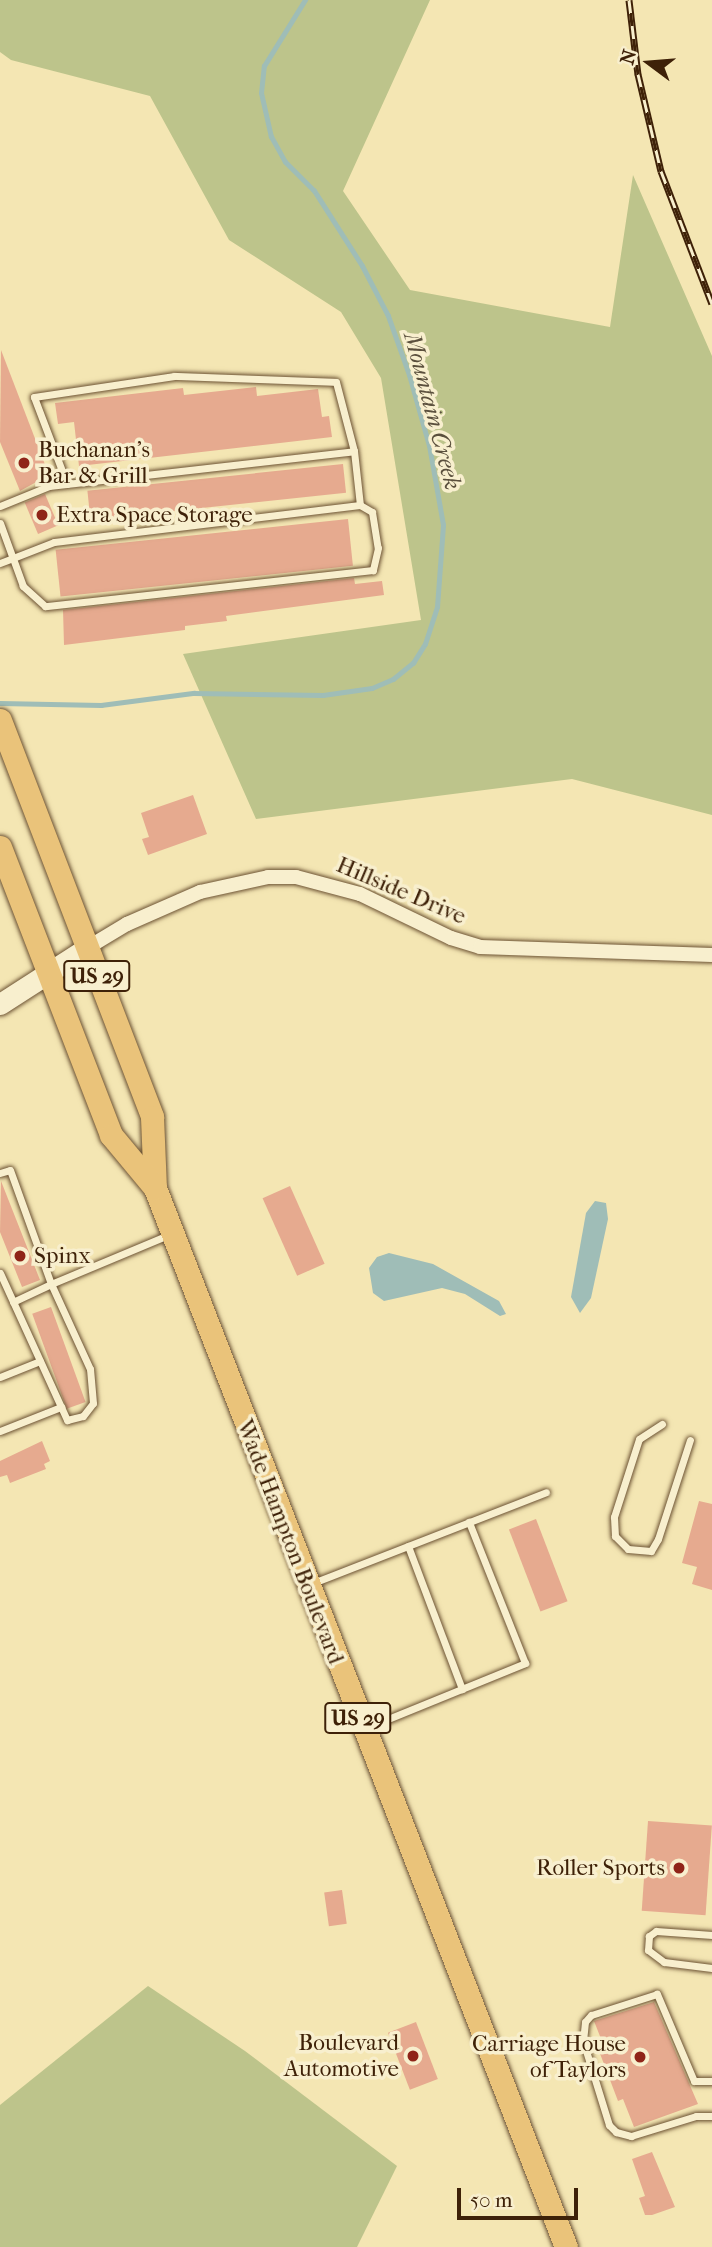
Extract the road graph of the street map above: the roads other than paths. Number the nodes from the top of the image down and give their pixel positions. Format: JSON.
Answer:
{"nodes":[{"id":1,"x":354,"y":451,"type":"junction"},
{"id":2,"x":67,"y":484,"type":"junction"},
{"id":3,"x":360,"y":505,"type":"junction"},
{"id":4,"x":0,"y":506,"type":"edge"},
{"id":5,"x":0,"y":523,"type":"edge"},
{"id":6,"x":13,"y":558,"type":"junction"},
{"id":7,"x":0,"y":563,"type":"edge"},
{"id":8,"x":0,"y":720,"type":"edge"},
{"id":9,"x":0,"y":848,"type":"edge"},
{"id":10,"x":87,"y":948,"type":"junction"},
{"id":11,"x":712,"y":955,"type":"edge"},
{"id":12,"x":48,"y":972,"type":"junction"},
{"id":13,"x":0,"y":1004,"type":"edge"},
{"id":14,"x":0,"y":1173,"type":"edge"},
{"id":15,"x":155,"y":1188,"type":"junction"},
{"id":16,"x":172,"y":1233,"type":"junction"},
{"id":17,"x":0,"y":1273,"type":"edge"},
{"id":18,"x":51,"y":1284,"type":"junction"},
{"id":19,"x":13,"y":1302,"type":"junction"},
{"id":20,"x":40,"y":1361,"type":"junction"},
{"id":21,"x":0,"y":1377,"type":"edge"},
{"id":22,"x":61,"y":1407,"type":"junction"},
{"id":23,"x":662,"y":1424,"type":"dead end"},
{"id":24,"x":0,"y":1431,"type":"edge"},
{"id":25,"x":690,"y":1440,"type":"dead end"},
{"id":26,"x":546,"y":1492,"type":"dead end"},
{"id":27,"x":469,"y":1522,"type":"junction"},
{"id":28,"x":408,"y":1546,"type":"junction"},
{"id":29,"x":306,"y":1586,"type":"junction"},
{"id":30,"x":462,"y":1689,"type":"junction"},
{"id":31,"x":363,"y":1730,"type":"junction"},
{"id":32,"x":712,"y":1935,"type":"edge"},
{"id":33,"x":712,"y":1968,"type":"edge"},
{"id":34,"x":712,"y":2081,"type":"edge"},
{"id":35,"x":712,"y":2116,"type":"edge"},
{"id":36,"x":566,"y":2247,"type":"edge"}],
"edges":[{"from":1,"to":2,"type":"lane"},
{"from":1,"to":2,"type":"lane"},
{"from":1,"to":3,"type":"lane"},
{"from":2,"to":4,"type":"lane"},
{"from":3,"to":6,"type":"lane"},
{"from":3,"to":6,"type":"lane"},
{"from":5,"to":6,"type":"lane"},
{"from":6,"to":7,"type":"lane"},
{"from":8,"to":10,"type":"main road","name":"Wade Hampton Boulevard","number":"US 29"},
{"from":9,"to":12,"type":"main road","name":"Wade Hampton Boulevard","number":"US 29"},
{"from":10,"to":11,"type":"street","name":"Hillside Drive"},
{"from":10,"to":12,"type":"street"},
{"from":10,"to":15,"type":"main road","name":"Wade Hampton Boulevard","number":"US 29"},
{"from":12,"to":13,"type":"street"},
{"from":12,"to":15,"type":"main road","name":"Wade Hampton Boulevard","number":"US 29"},
{"from":14,"to":18,"type":"lane"},
{"from":15,"to":16,"type":"main road","name":"Wade Hampton Boulevard","number":"US 29"},
{"from":16,"to":18,"type":"lane"},
{"from":16,"to":29,"type":"main road","name":"Wade Hampton Boulevard","number":"US 29"},
{"from":17,"to":19,"type":"lane"},
{"from":18,"to":19,"type":"lane"},
{"from":18,"to":22,"type":"lane"},
{"from":19,"to":20,"type":"lane"},
{"from":20,"to":21,"type":"lane"},
{"from":20,"to":22,"type":"lane"},
{"from":22,"to":24,"type":"lane"},
{"from":23,"to":25,"type":"lane"},
{"from":26,"to":27,"type":"lane"},
{"from":27,"to":28,"type":"lane"},
{"from":27,"to":30,"type":"lane"},
{"from":28,"to":29,"type":"lane"},
{"from":28,"to":30,"type":"lane"},
{"from":29,"to":31,"type":"main road","name":"Wade Hampton Boulevard","number":"US 29"},
{"from":30,"to":31,"type":"lane"},
{"from":31,"to":36,"type":"main road","name":"Wade Hampton Boulevard","number":"US 29"},
{"from":32,"to":33,"type":"lane"},
{"from":34,"to":35,"type":"lane"}]}
